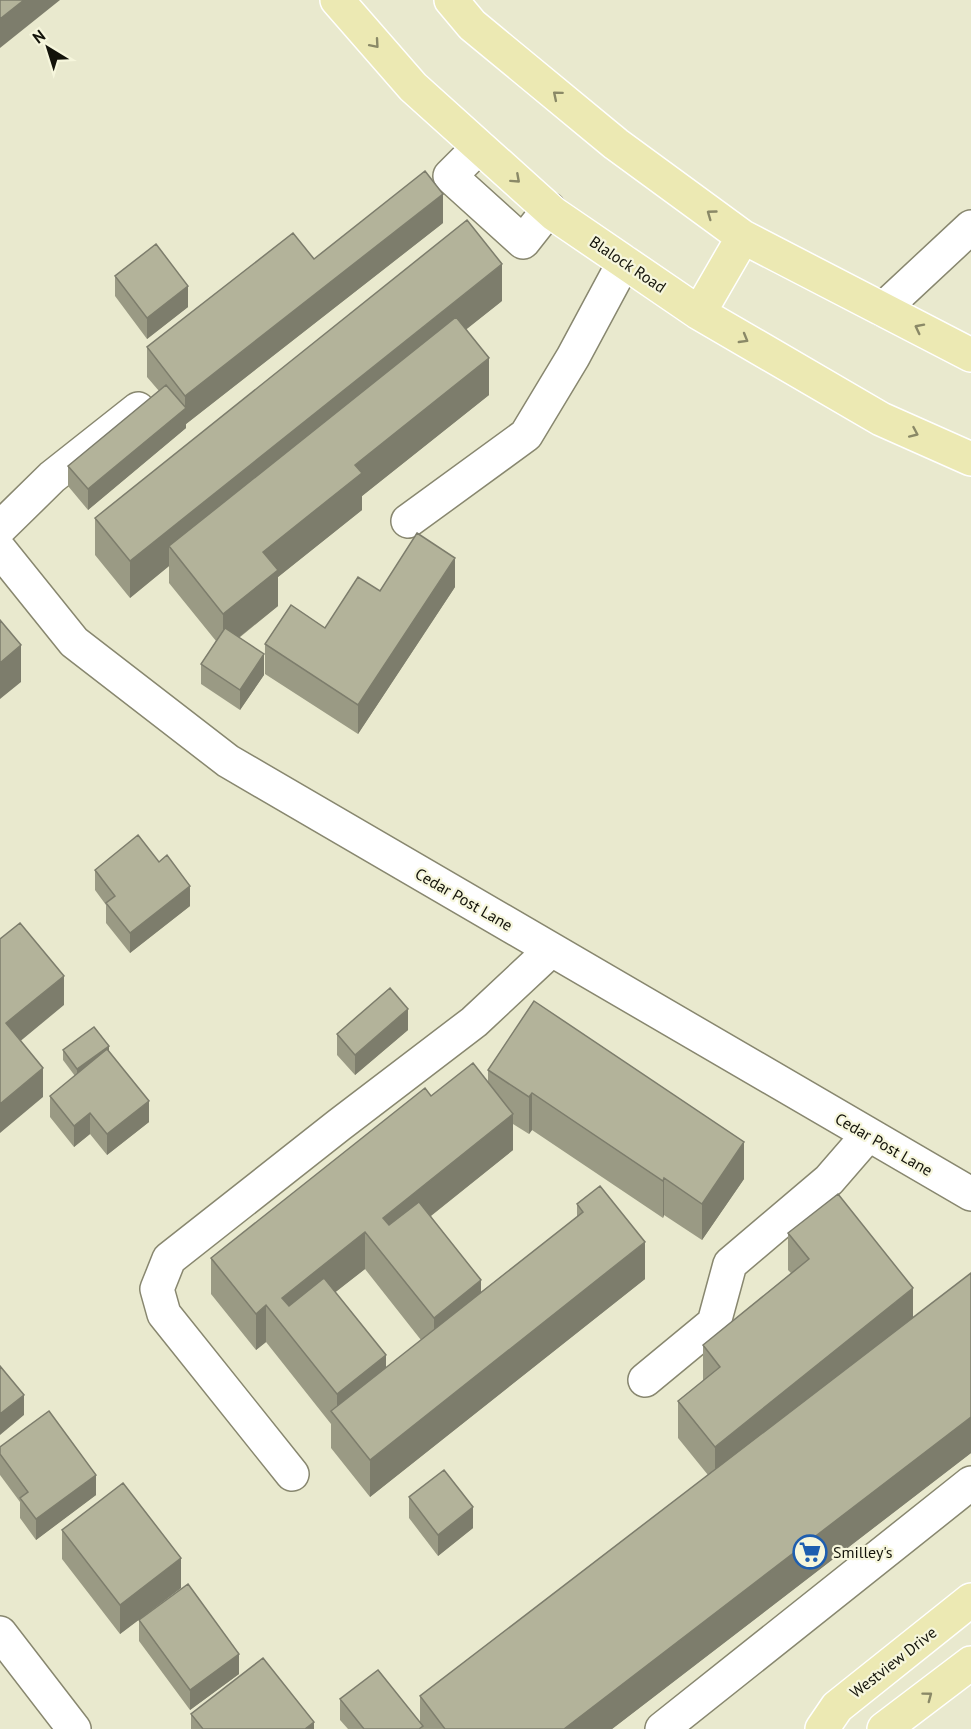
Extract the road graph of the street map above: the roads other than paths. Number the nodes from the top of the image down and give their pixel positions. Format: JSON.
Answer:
{"nodes":[{"id":1,"x":337,"y":0,"type":"edge"},
{"id":2,"x":451,"y":0,"type":"edge"},
{"id":3,"x":971,"y":227,"type":"edge"},
{"id":4,"x":743,"y":237,"type":"junction"},
{"id":5,"x":624,"y":262,"type":"junction"},
{"id":6,"x":882,"y":309,"type":"junction"},
{"id":7,"x":699,"y":313,"type":"junction"},
{"id":8,"x":971,"y":355,"type":"edge"},
{"id":9,"x":138,"y":409,"type":"edge"},
{"id":10,"x":971,"y":459,"type":"edge"},
{"id":11,"x":408,"y":521,"type":"dead end"},
{"id":12,"x":0,"y":528,"type":"edge"},
{"id":13,"x":0,"y":550,"type":"edge"},
{"id":14,"x":551,"y":950,"type":"junction"},
{"id":15,"x":868,"y":1135,"type":"junction"},
{"id":16,"x":971,"y":1194,"type":"edge"},
{"id":17,"x":645,"y":1380,"type":"dead end"},
{"id":18,"x":292,"y":1474,"type":"dead end"},
{"id":19,"x":971,"y":1483,"type":"edge"},
{"id":20,"x":971,"y":1600,"type":"edge"},
{"id":21,"x":2,"y":1640,"type":"edge"},
{"id":22,"x":971,"y":1663,"type":"edge"},
{"id":23,"x":74,"y":1729,"type":"edge"},
{"id":24,"x":662,"y":1729,"type":"edge"},
{"id":25,"x":822,"y":1729,"type":"edge"},
{"id":26,"x":884,"y":1729,"type":"edge"}],
"edges":[{"from":1,"to":5,"type":"main road","name":"Blalock Road","one_way":true},
{"from":4,"to":2,"type":"main road","one_way":true},
{"from":3,"to":6,"type":"street"},
{"from":4,"to":6,"type":"main road"},
{"from":4,"to":7,"type":"main road"},
{"from":5,"to":7,"type":"main road","name":"Blalock Road"},
{"from":5,"to":11,"type":"street"},
{"from":8,"to":6,"type":"main road","one_way":true},
{"from":7,"to":10,"type":"main road","name":"Blalock Road","one_way":true},
{"from":9,"to":12,"type":"street"},
{"from":13,"to":14,"type":"street","name":"Cedar Post Lane"},
{"from":14,"to":15,"type":"street","name":"Cedar Post Lane"},
{"from":14,"to":18,"type":"street"},
{"from":15,"to":16,"type":"street","name":"Cedar Post Lane"},
{"from":15,"to":17,"type":"street"},
{"from":19,"to":24,"type":"street"},
{"from":20,"to":25,"type":"main road","name":"Westview Drive"},
{"from":21,"to":23,"type":"street"},
{"from":26,"to":22,"type":"main road","one_way":true}]}
